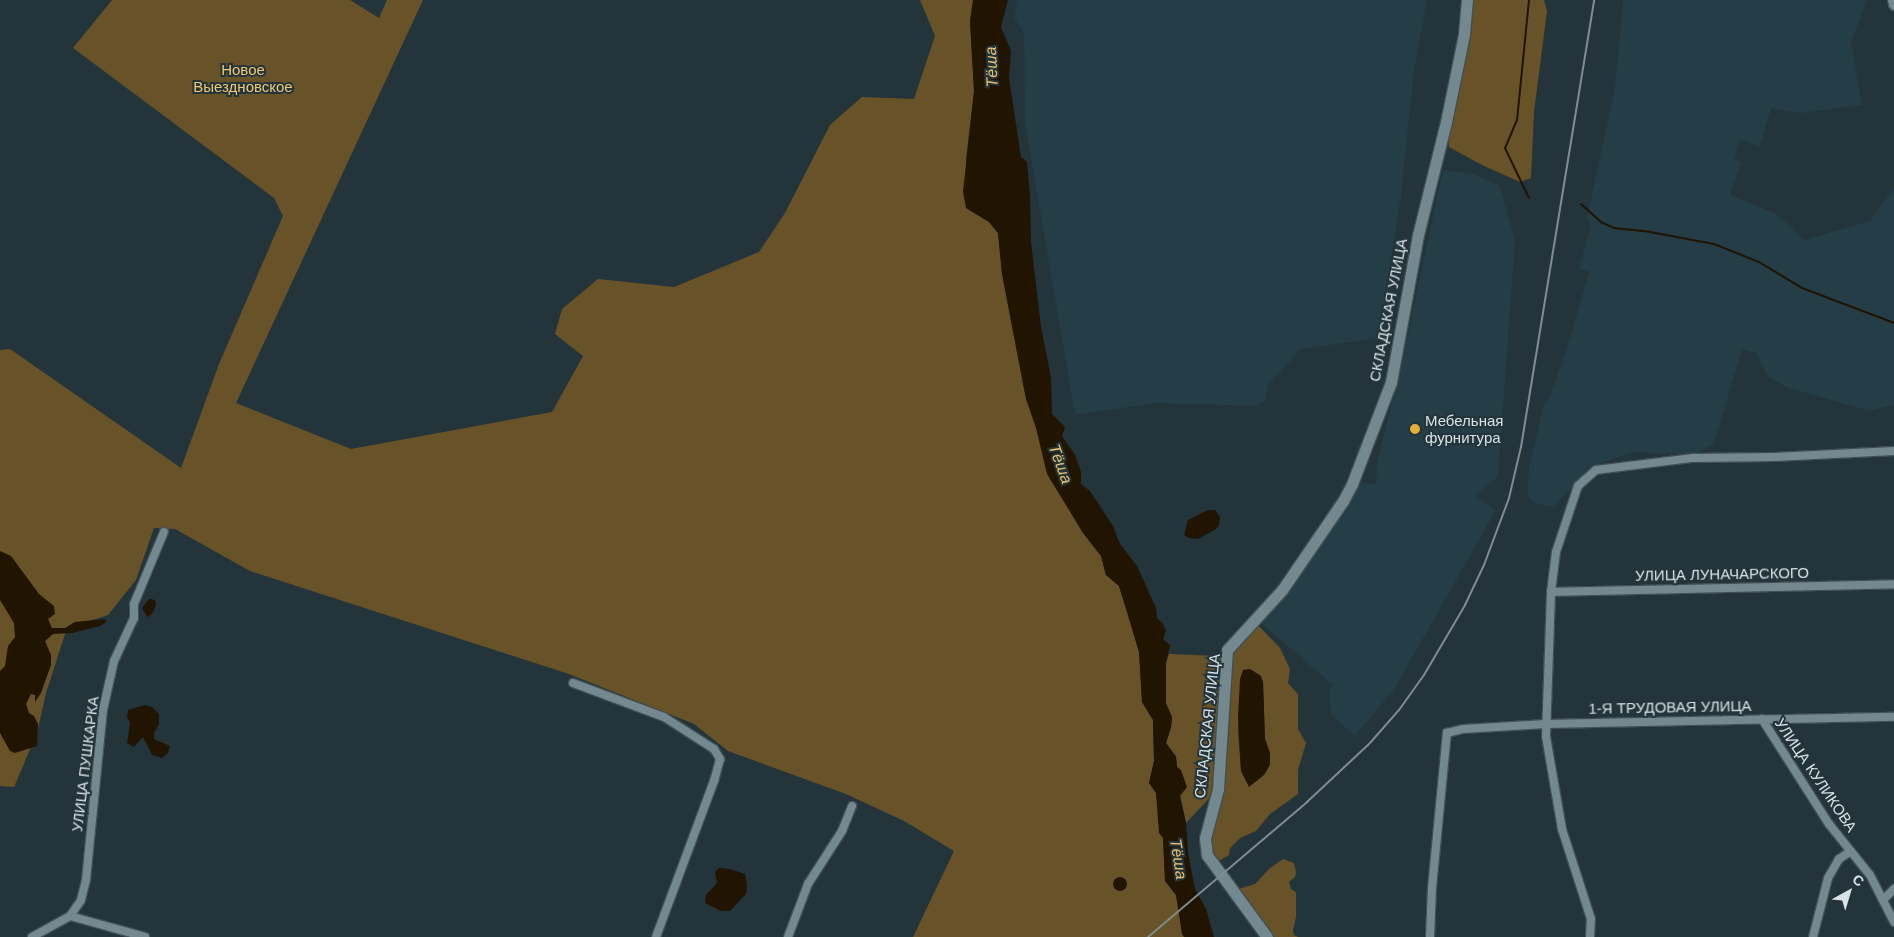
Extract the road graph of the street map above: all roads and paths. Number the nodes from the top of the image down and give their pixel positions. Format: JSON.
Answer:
{"nodes":[{"id":1,"x":1467,"y":0,"type":"edge"},
{"id":2,"x":1893,"y":0,"type":"edge"},
{"id":3,"x":1894,"y":4,"type":"edge"},
{"id":4,"x":1894,"y":451,"type":"edge"},
{"id":5,"x":164,"y":532,"type":"dead end"},
{"id":6,"x":1894,"y":584,"type":"edge"},
{"id":7,"x":1551,"y":592,"type":"junction"},
{"id":8,"x":572,"y":684,"type":"dead end"},
{"id":9,"x":1894,"y":717,"type":"edge"},
{"id":10,"x":1762,"y":719,"type":"junction"},
{"id":11,"x":1546,"y":724,"type":"junction"},
{"id":12,"x":852,"y":806,"type":"dead end"},
{"id":13,"x":1851,"y":851,"type":"junction"},
{"id":14,"x":1894,"y":889,"type":"edge"},
{"id":15,"x":1883,"y":900,"type":"junction"},
{"id":16,"x":70,"y":916,"type":"junction"},
{"id":17,"x":1894,"y":922,"type":"edge"},
{"id":18,"x":32,"y":937,"type":"edge"},
{"id":19,"x":145,"y":937,"type":"edge"},
{"id":20,"x":656,"y":937,"type":"edge"},
{"id":21,"x":788,"y":937,"type":"edge"},
{"id":22,"x":1267,"y":937,"type":"edge"},
{"id":23,"x":1430,"y":937,"type":"edge"},
{"id":24,"x":1590,"y":937,"type":"edge"},
{"id":25,"x":1813,"y":937,"type":"edge"}],
"edges":[{"from":1,"to":22,"type":"street","name":"СКЛАДСКАЯ УЛИЦА"},
{"from":2,"to":3,"type":"street"},
{"from":4,"to":7,"type":"street"},
{"from":5,"to":16,"type":"street","name":"УЛИЦА ПУШКАРКА"},
{"from":6,"to":7,"type":"street","name":"УЛИЦА ЛУНАЧАРСКОГО"},
{"from":7,"to":11,"type":"street"},
{"from":8,"to":20,"type":"street"},
{"from":9,"to":10,"type":"street","name":"1-Я ТРУДОВАЯ УЛИЦА"},
{"from":10,"to":11,"type":"street","name":"1-Я ТРУДОВАЯ УЛИЦА"},
{"from":10,"to":13,"type":"street","name":"УЛИЦА КУЛИКОВА"},
{"from":11,"to":23,"type":"street","name":"1-Я ТРУДОВАЯ УЛИЦА"},
{"from":11,"to":24,"type":"street"},
{"from":12,"to":21,"type":"street"},
{"from":13,"to":15,"type":"street","name":"УЛИЦА КУЛИКОВА"},
{"from":13,"to":25,"type":"street"},
{"from":14,"to":15,"type":"street"},
{"from":15,"to":17,"type":"street","name":"УЛИЦА КУЛИКОВА"},
{"from":16,"to":18,"type":"street"},
{"from":16,"to":19,"type":"street"}]}
